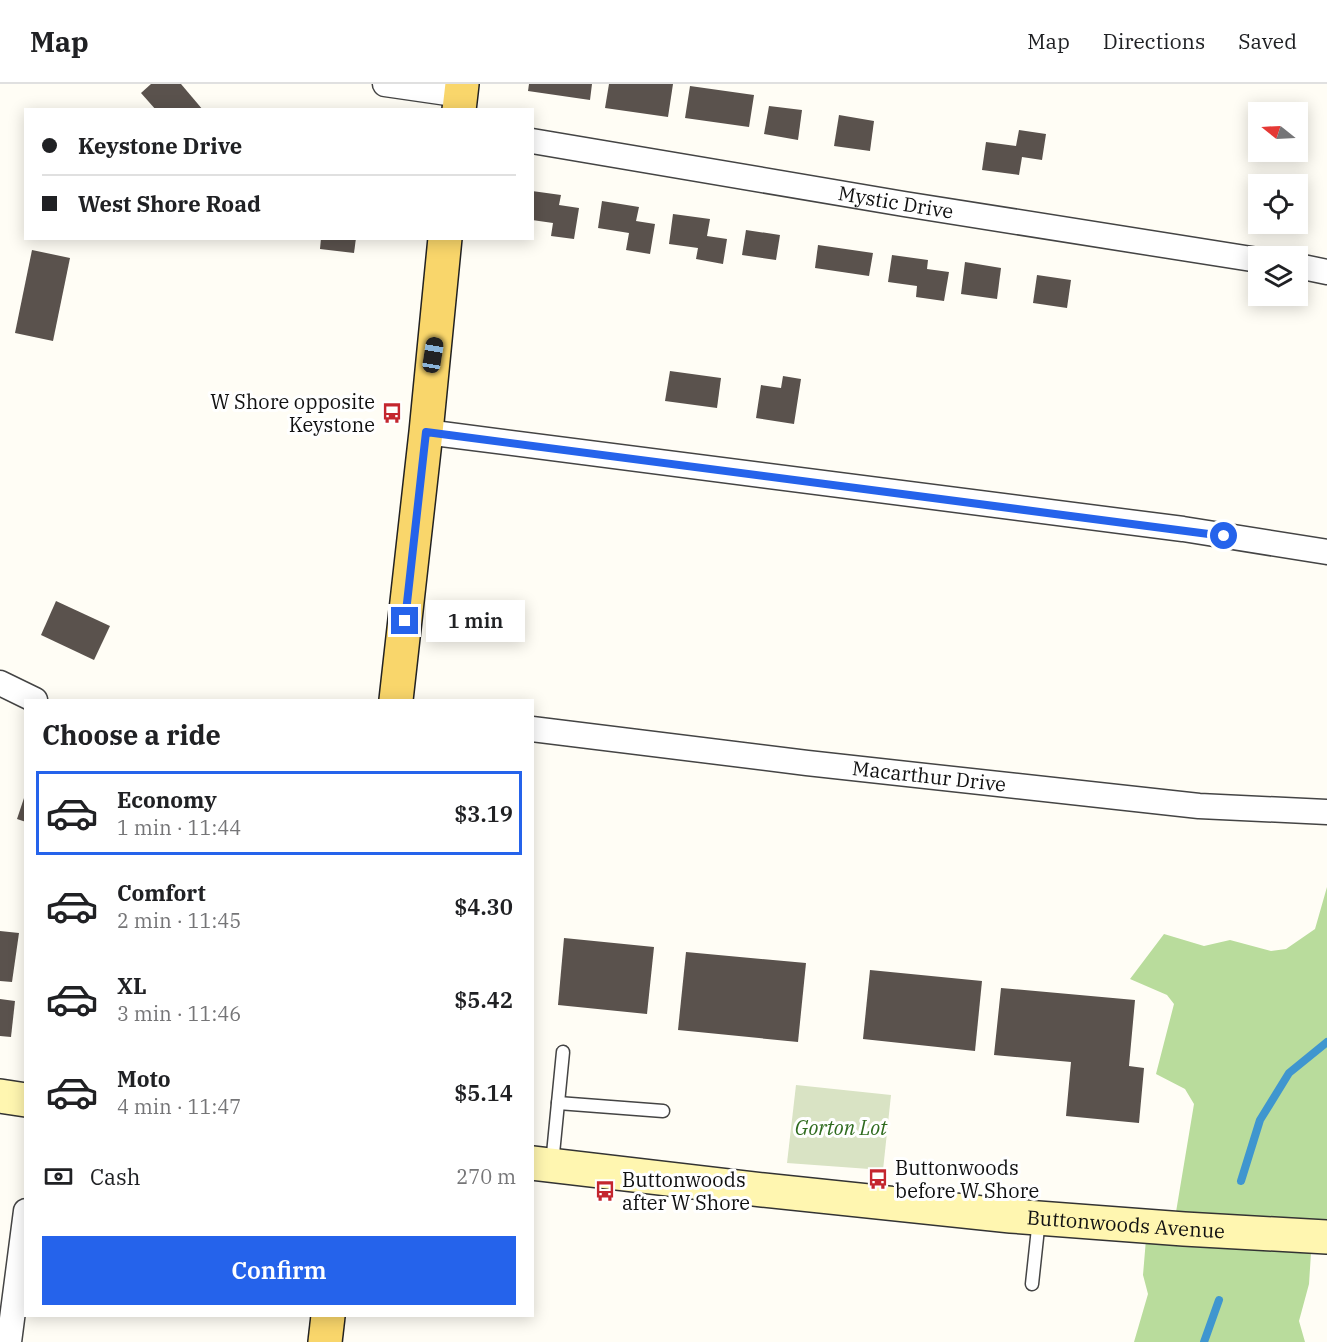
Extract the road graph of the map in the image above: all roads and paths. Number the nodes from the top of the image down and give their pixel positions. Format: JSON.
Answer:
{"nodes":[{"id":1,"x":384,"y":84,"type":"edge"},
{"id":2,"x":460,"y":96,"type":"edge"},
{"id":3,"x":534,"y":141,"type":"edge"},
{"id":4,"x":445,"y":240,"type":"edge"},
{"id":5,"x":1248,"y":258,"type":"edge"},
{"id":6,"x":1308,"y":268,"type":"edge"},
{"id":7,"x":1327,"y":272,"type":"edge"},
{"id":8,"x":426,"y":432,"type":"junction"},
{"id":9,"x":1327,"y":552,"type":"edge"},
{"id":10,"x":0,"y":683,"type":"edge"},
{"id":11,"x":33,"y":699,"type":"edge"},
{"id":12,"x":396,"y":699,"type":"edge"},
{"id":13,"x":534,"y":729,"type":"edge"},
{"id":14,"x":1327,"y":812,"type":"edge"},
{"id":15,"x":563,"y":1053,"type":"dead end"},
{"id":16,"x":0,"y":1096,"type":"edge"},
{"id":17,"x":24,"y":1100,"type":"edge"},
{"id":18,"x":558,"y":1103,"type":"junction"},
{"id":19,"x":663,"y":1111,"type":"dead end"},
{"id":20,"x":542,"y":1164,"type":"edge"},
{"id":21,"x":1039,"y":1217,"type":"junction"},
{"id":22,"x":24,"y":1226,"type":"edge"},
{"id":23,"x":1327,"y":1237,"type":"edge"},
{"id":24,"x":1032,"y":1284,"type":"dead end"},
{"id":25,"x":328,"y":1317,"type":"edge"},
{"id":26,"x":9,"y":1342,"type":"edge"},
{"id":27,"x":325,"y":1342,"type":"edge"}],
"edges":[{"from":1,"to":2,"type":"street"},
{"from":3,"to":5,"type":"street","name":"Mystic Drive"},
{"from":4,"to":8,"type":"main road"},
{"from":6,"to":7,"type":"street"},
{"from":8,"to":9,"type":"street"},
{"from":8,"to":12,"type":"main road"},
{"from":10,"to":11,"type":"street"},
{"from":13,"to":14,"type":"street","name":"Macarthur Drive"},
{"from":15,"to":18,"type":"lane"},
{"from":16,"to":17,"type":"street"},
{"from":18,"to":19,"type":"lane"},
{"from":18,"to":20,"type":"lane"},
{"from":20,"to":21,"type":"street","name":"Buttonwoods Avenue"},
{"from":21,"to":23,"type":"street","name":"Buttonwoods Avenue"},
{"from":21,"to":24,"type":"lane"},
{"from":22,"to":26,"type":"street"},
{"from":25,"to":27,"type":"main road"}]}
